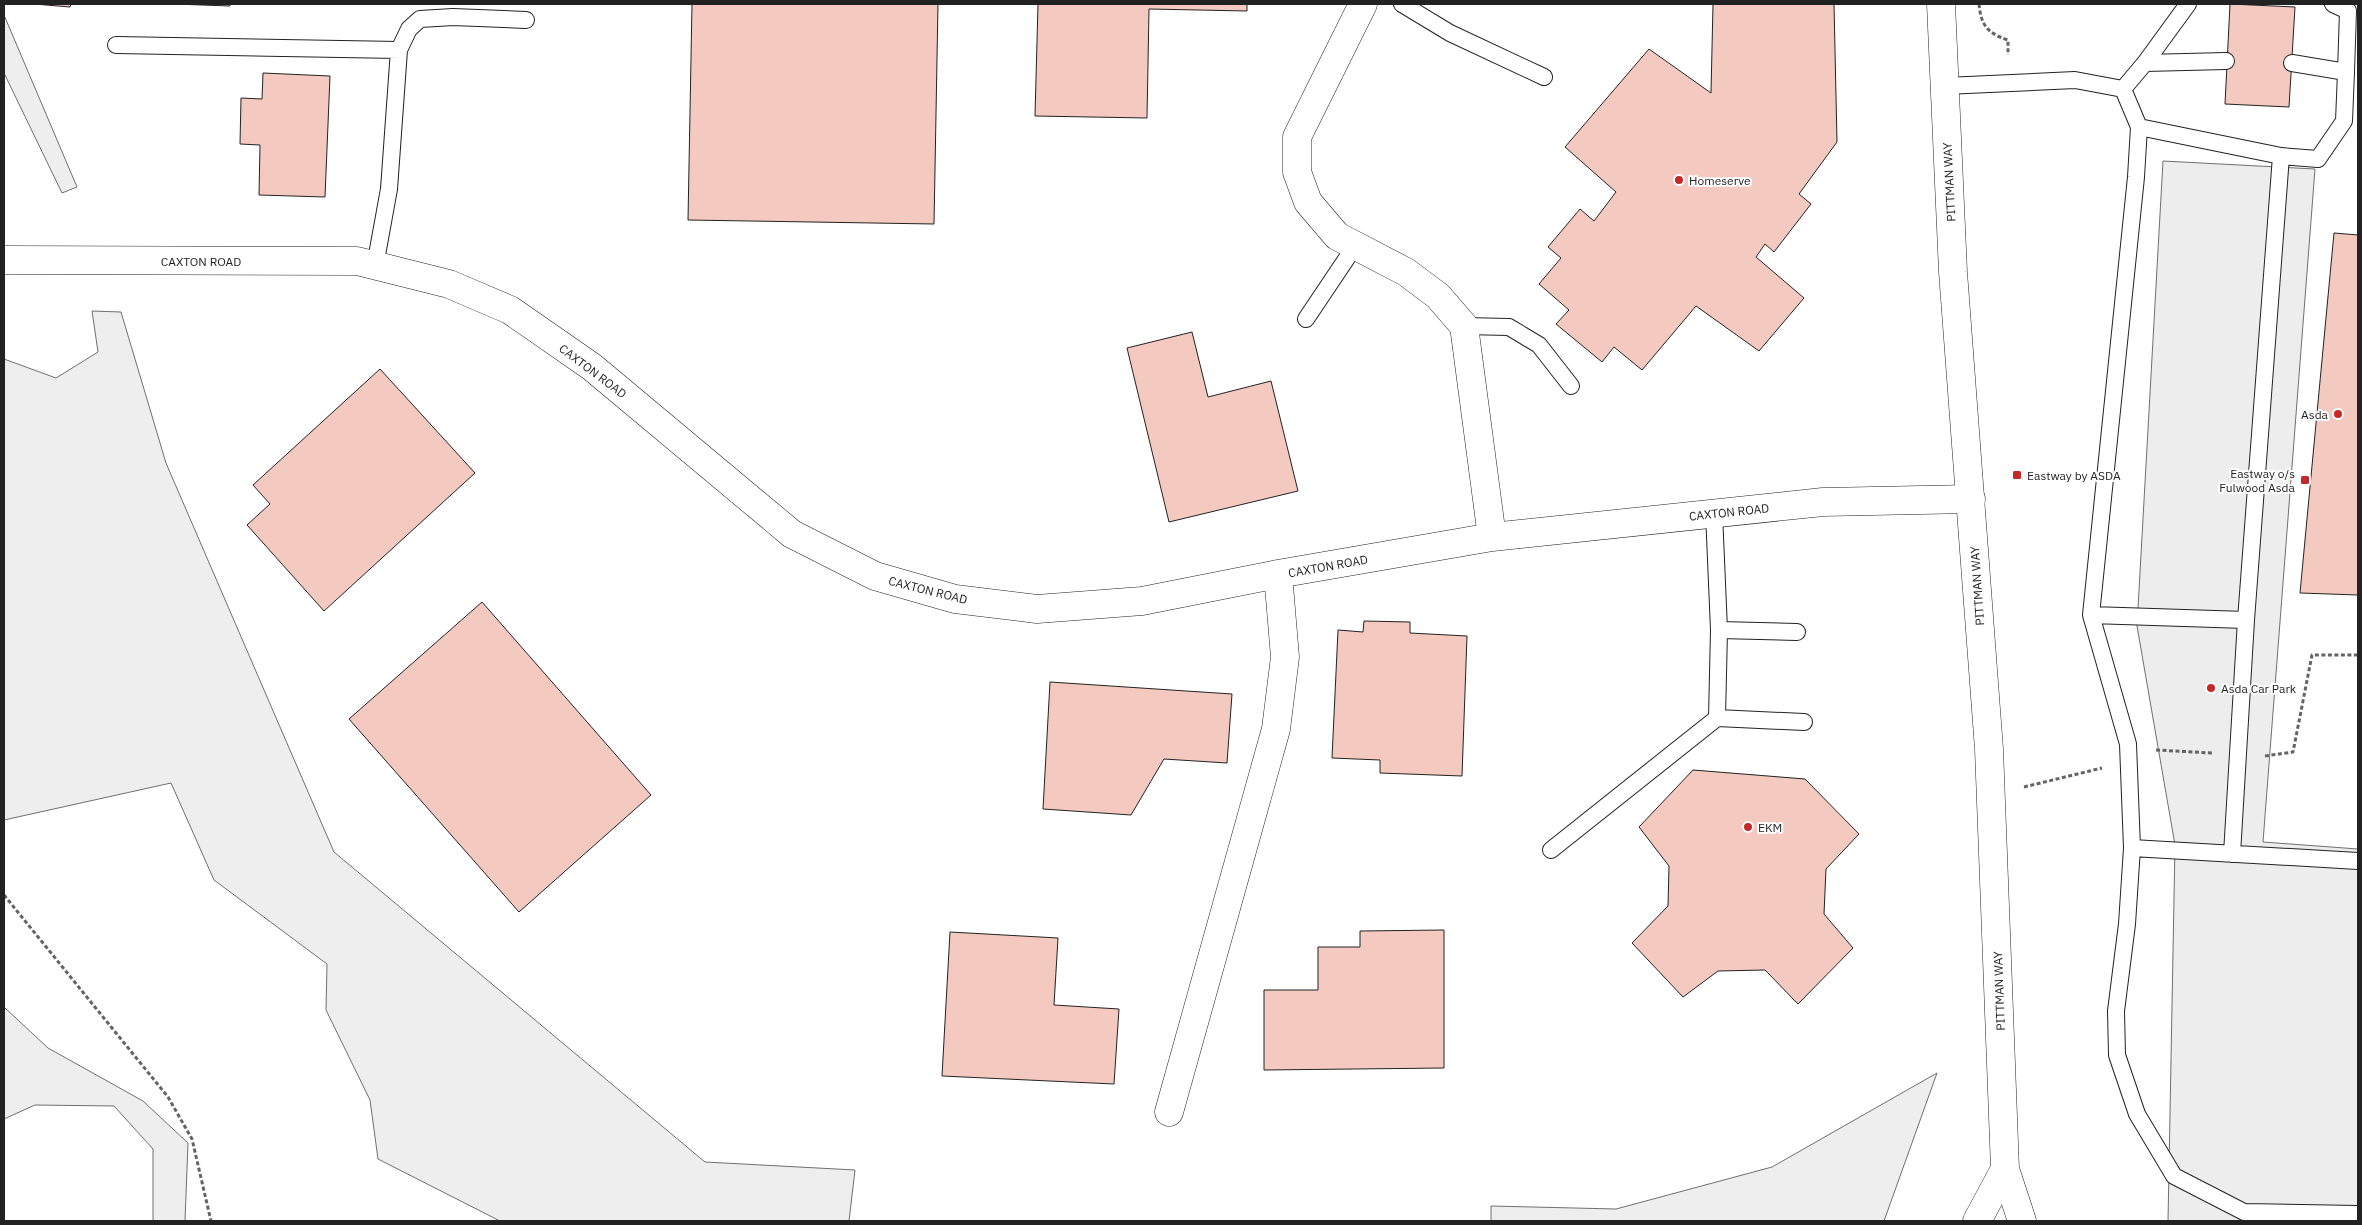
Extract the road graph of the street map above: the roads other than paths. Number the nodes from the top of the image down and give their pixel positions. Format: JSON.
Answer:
{"nodes":[{"id":1,"x":1363,"y":4,"type":"edge"},
{"id":2,"x":1402,"y":4,"type":"edge"},
{"id":3,"x":1941,"y":4,"type":"edge"},
{"id":4,"x":2188,"y":4,"type":"edge"},
{"id":5,"x":2333,"y":4,"type":"edge"},
{"id":6,"x":526,"y":20,"type":"dead end"},
{"id":7,"x":116,"y":45,"type":"dead end"},
{"id":8,"x":399,"y":50,"type":"junction"},
{"id":9,"x":2226,"y":61,"type":"dead end"},
{"id":10,"x":2292,"y":63,"type":"dead end"},
{"id":11,"x":2145,"y":64,"type":"junction"},
{"id":12,"x":2346,"y":72,"type":"junction"},
{"id":13,"x":1544,"y":77,"type":"dead end"},
{"id":14,"x":1945,"y":86,"type":"junction"},
{"id":15,"x":2123,"y":89,"type":"junction"},
{"id":16,"x":2139,"y":128,"type":"junction"},
{"id":17,"x":2281,"y":156,"type":"junction"},
{"id":18,"x":1355,"y":246,"type":"junction"},
{"id":19,"x":4,"y":260,"type":"edge"},
{"id":20,"x":375,"y":266,"type":"junction"},
{"id":21,"x":1306,"y":319,"type":"dead end"},
{"id":22,"x":1464,"y":326,"type":"junction"},
{"id":23,"x":1571,"y":386,"type":"dead end"},
{"id":24,"x":1971,"y":499,"type":"junction"},
{"id":25,"x":1714,"y":514,"type":"junction"},
{"id":26,"x":1492,"y":537,"type":"junction"},
{"id":27,"x":1278,"y":574,"type":"junction"},
{"id":28,"x":2091,"y":615,"type":"junction"},
{"id":29,"x":2246,"y":620,"type":"junction"},
{"id":30,"x":1719,"y":630,"type":"junction"},
{"id":31,"x":1797,"y":632,"type":"dead end"},
{"id":32,"x":1717,"y":718,"type":"junction"},
{"id":33,"x":1804,"y":722,"type":"dead end"},
{"id":34,"x":2132,"y":848,"type":"junction"},
{"id":35,"x":1551,"y":850,"type":"dead end"},
{"id":36,"x":2232,"y":854,"type":"junction"},
{"id":37,"x":2358,"y":861,"type":"edge"},
{"id":38,"x":1169,"y":1112,"type":"dead end"},
{"id":39,"x":2005,"y":1170,"type":"junction"},
{"id":40,"x":2358,"y":1214,"type":"edge"},
{"id":41,"x":1977,"y":1221,"type":"edge"},
{"id":42,"x":2022,"y":1221,"type":"edge"}],
"edges":[{"from":1,"to":18,"type":"street"},
{"from":2,"to":13,"type":"lane"},
{"from":3,"to":14,"type":"street","name":"PITTMAN WAY"},
{"from":4,"to":11,"type":"lane"},
{"from":5,"to":12,"type":"lane"},
{"from":6,"to":8,"type":"lane"},
{"from":7,"to":8,"type":"lane"},
{"from":8,"to":20,"type":"lane"},
{"from":9,"to":11,"type":"lane"},
{"from":10,"to":12,"type":"lane"},
{"from":11,"to":15,"type":"lane"},
{"from":12,"to":17,"type":"lane"},
{"from":14,"to":15,"type":"lane"},
{"from":14,"to":24,"type":"street","name":"PITTMAN WAY"},
{"from":15,"to":16,"type":"lane"},
{"from":16,"to":17,"type":"lane"},
{"from":16,"to":28,"type":"lane"},
{"from":17,"to":29,"type":"lane"},
{"from":18,"to":21,"type":"lane"},
{"from":18,"to":22,"type":"street"},
{"from":19,"to":20,"type":"street","name":"CAXTON ROAD"},
{"from":20,"to":27,"type":"street","name":"CAXTON ROAD"},
{"from":22,"to":23,"type":"lane"},
{"from":22,"to":26,"type":"street"},
{"from":24,"to":25,"type":"street","name":"CAXTON ROAD"},
{"from":24,"to":39,"type":"street","name":"PITTMAN WAY"},
{"from":25,"to":26,"type":"street","name":"CAXTON ROAD"},
{"from":25,"to":30,"type":"lane"},
{"from":26,"to":27,"type":"street","name":"CAXTON ROAD"},
{"from":27,"to":38,"type":"street"},
{"from":28,"to":29,"type":"lane"},
{"from":28,"to":34,"type":"lane"},
{"from":29,"to":36,"type":"lane"},
{"from":30,"to":31,"type":"lane"},
{"from":30,"to":32,"type":"lane"},
{"from":32,"to":33,"type":"lane"},
{"from":32,"to":35,"type":"lane"},
{"from":34,"to":36,"type":"lane"},
{"from":34,"to":40,"type":"lane"},
{"from":36,"to":37,"type":"lane"},
{"from":39,"to":41,"type":"street"},
{"from":39,"to":42,"type":"street","name":"PITTMAN WAY"}]}
